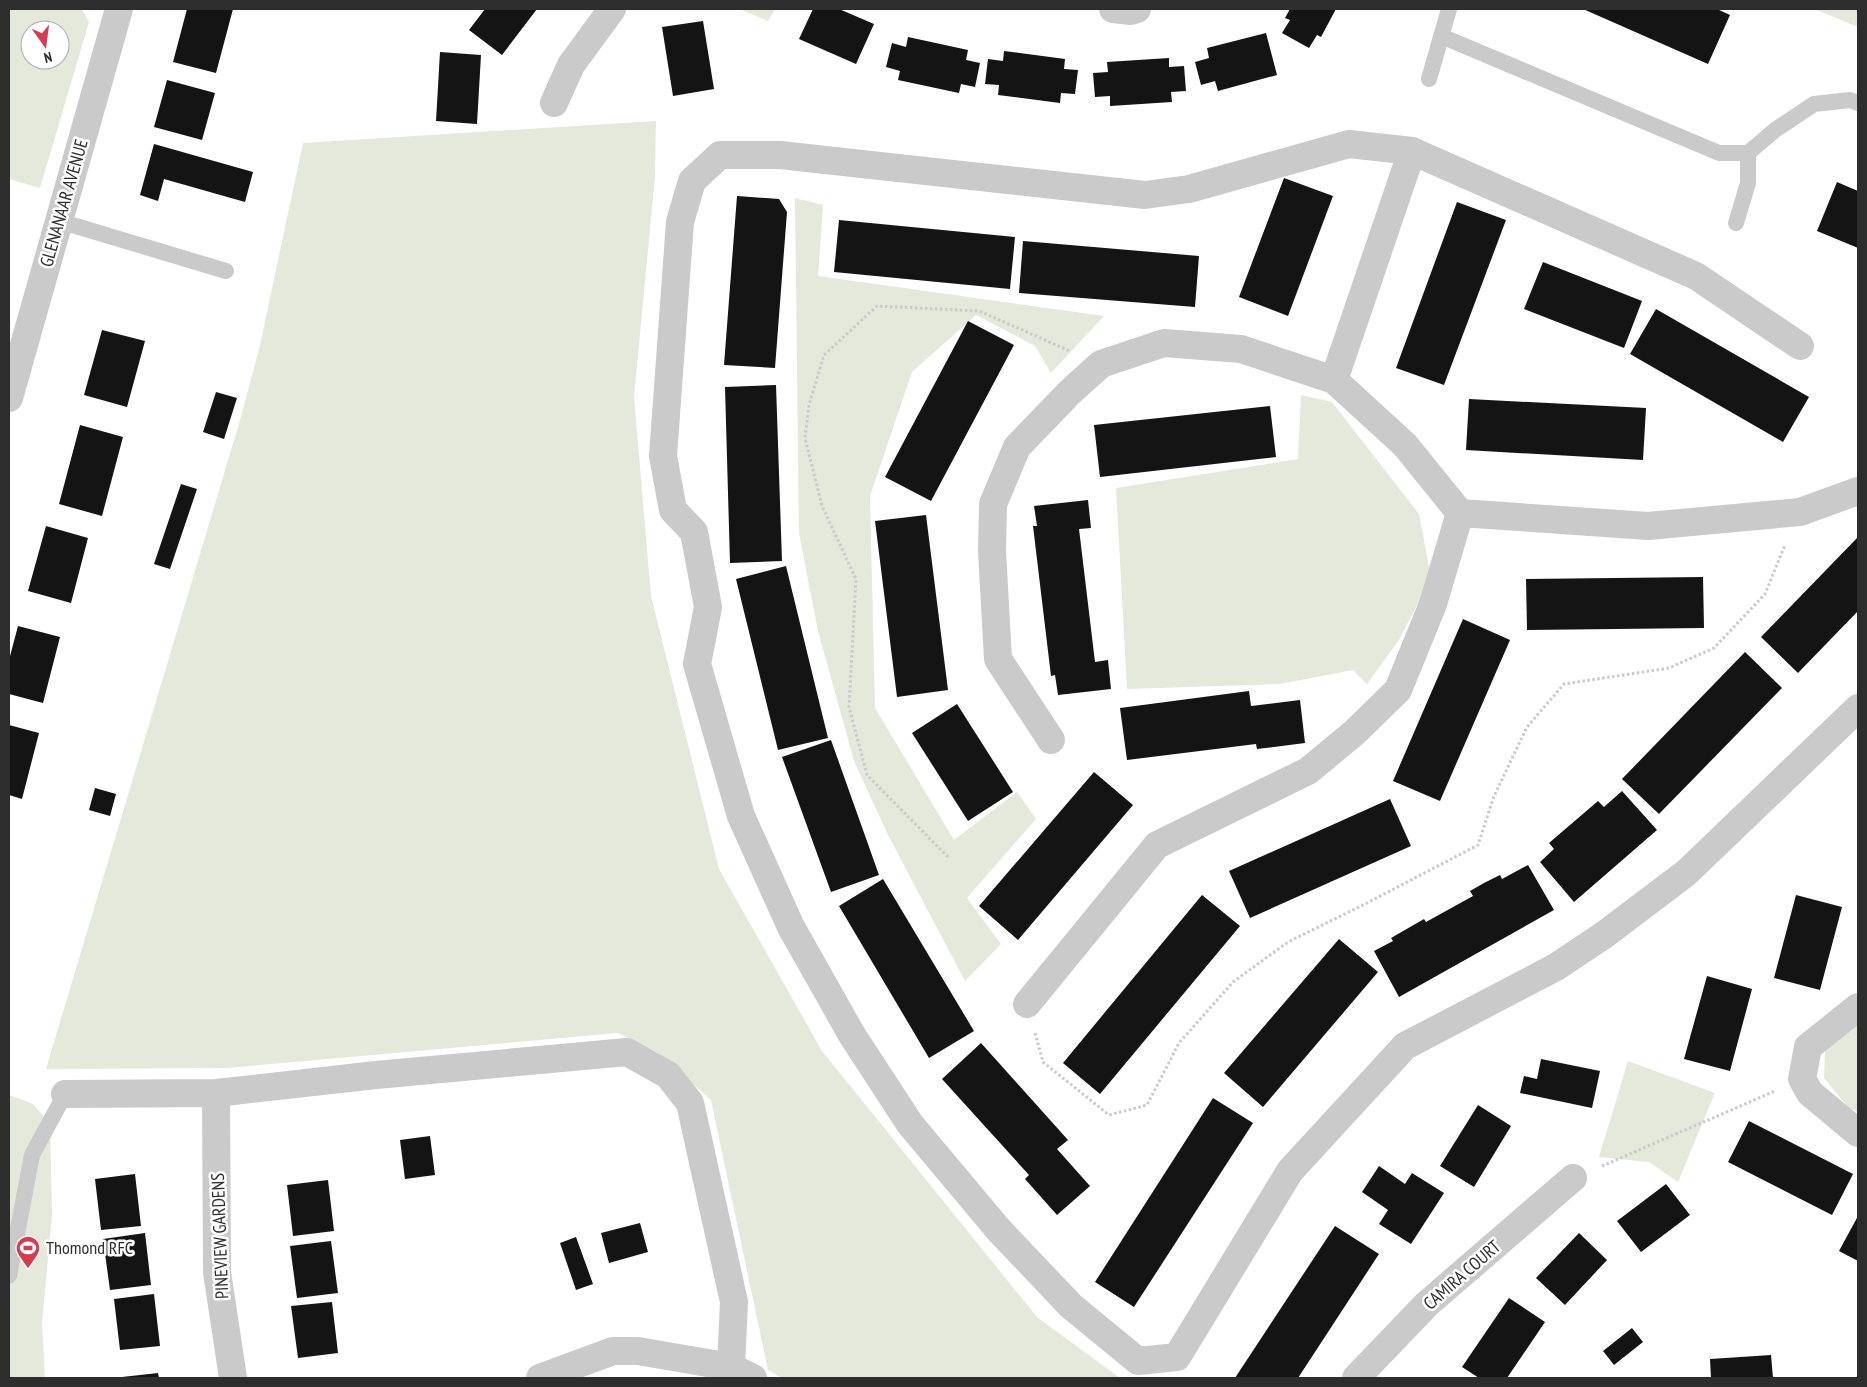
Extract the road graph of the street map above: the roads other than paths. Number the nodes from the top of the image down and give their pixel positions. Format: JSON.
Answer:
{"nodes":[{"id":1,"x":119,"y":9,"type":"edge"},
{"id":2,"x":612,"y":9,"type":"edge"},
{"id":3,"x":1113,"y":9,"type":"edge"},
{"id":4,"x":1137,"y":9,"type":"edge"},
{"id":5,"x":1449,"y":9,"type":"edge"},
{"id":6,"x":1441,"y":36,"type":"junction"},
{"id":7,"x":1429,"y":79,"type":"dead end"},
{"id":8,"x":554,"y":103,"type":"dead end"},
{"id":9,"x":1858,"y":103,"type":"edge"},
{"id":10,"x":1412,"y":151,"type":"junction"},
{"id":11,"x":1748,"y":153,"type":"junction"},
{"id":12,"x":59,"y":221,"type":"junction"},
{"id":13,"x":1736,"y":223,"type":"dead end"},
{"id":14,"x":226,"y":271,"type":"dead end"},
{"id":15,"x":1800,"y":346,"type":"dead end"},
{"id":16,"x":1334,"y":380,"type":"junction"},
{"id":17,"x":9,"y":398,"type":"edge"},
{"id":18,"x":1858,"y":491,"type":"edge"},
{"id":19,"x":1460,"y":513,"type":"junction"},
{"id":20,"x":1858,"y":708,"type":"edge"},
{"id":21,"x":1051,"y":740,"type":"dead end"},
{"id":22,"x":1027,"y":1004,"type":"road end"},
{"id":23,"x":1858,"y":1007,"type":"edge"},
{"id":24,"x":216,"y":1093,"type":"junction"},
{"id":25,"x":65,"y":1094,"type":"joint"},
{"id":26,"x":1858,"y":1133,"type":"edge"},
{"id":27,"x":1574,"y":1178,"type":"road end"},
{"id":28,"x":9,"y":1276,"type":"edge"},
{"id":29,"x":742,"y":1373,"type":"edge"},
{"id":30,"x":233,"y":1378,"type":"edge"},
{"id":31,"x":540,"y":1378,"type":"edge"},
{"id":32,"x":1356,"y":1378,"type":"edge"}],
"edges":[{"from":1,"to":12,"type":"street","name":"GLENANAAR AVENUE"},
{"from":2,"to":8,"type":"street"},
{"from":3,"to":4,"type":"street"},
{"from":5,"to":6,"type":"lane"},
{"from":6,"to":7,"type":"lane"},
{"from":6,"to":11,"type":"lane"},
{"from":9,"to":11,"type":"lane"},
{"from":10,"to":15,"type":"street"},
{"from":10,"to":16,"type":"street"},
{"from":10,"to":20,"type":"street"},
{"from":11,"to":13,"type":"lane"},
{"from":12,"to":14,"type":"lane"},
{"from":12,"to":17,"type":"street","name":"GLENANAAR AVENUE"},
{"from":16,"to":19,"type":"street"},
{"from":16,"to":21,"type":"street"},
{"from":18,"to":19,"type":"street"},
{"from":19,"to":22,"type":"street"},
{"from":23,"to":26,"type":"street"},
{"from":24,"to":25,"type":"street"},
{"from":24,"to":29,"type":"street"},
{"from":24,"to":30,"type":"street","name":"PINEVIEW GARDENS"},
{"from":25,"to":28,"type":"lane"},
{"from":27,"to":32,"type":"street","name":"CAMIRA COURT"},
{"from":29,"to":31,"type":"street"}]}
